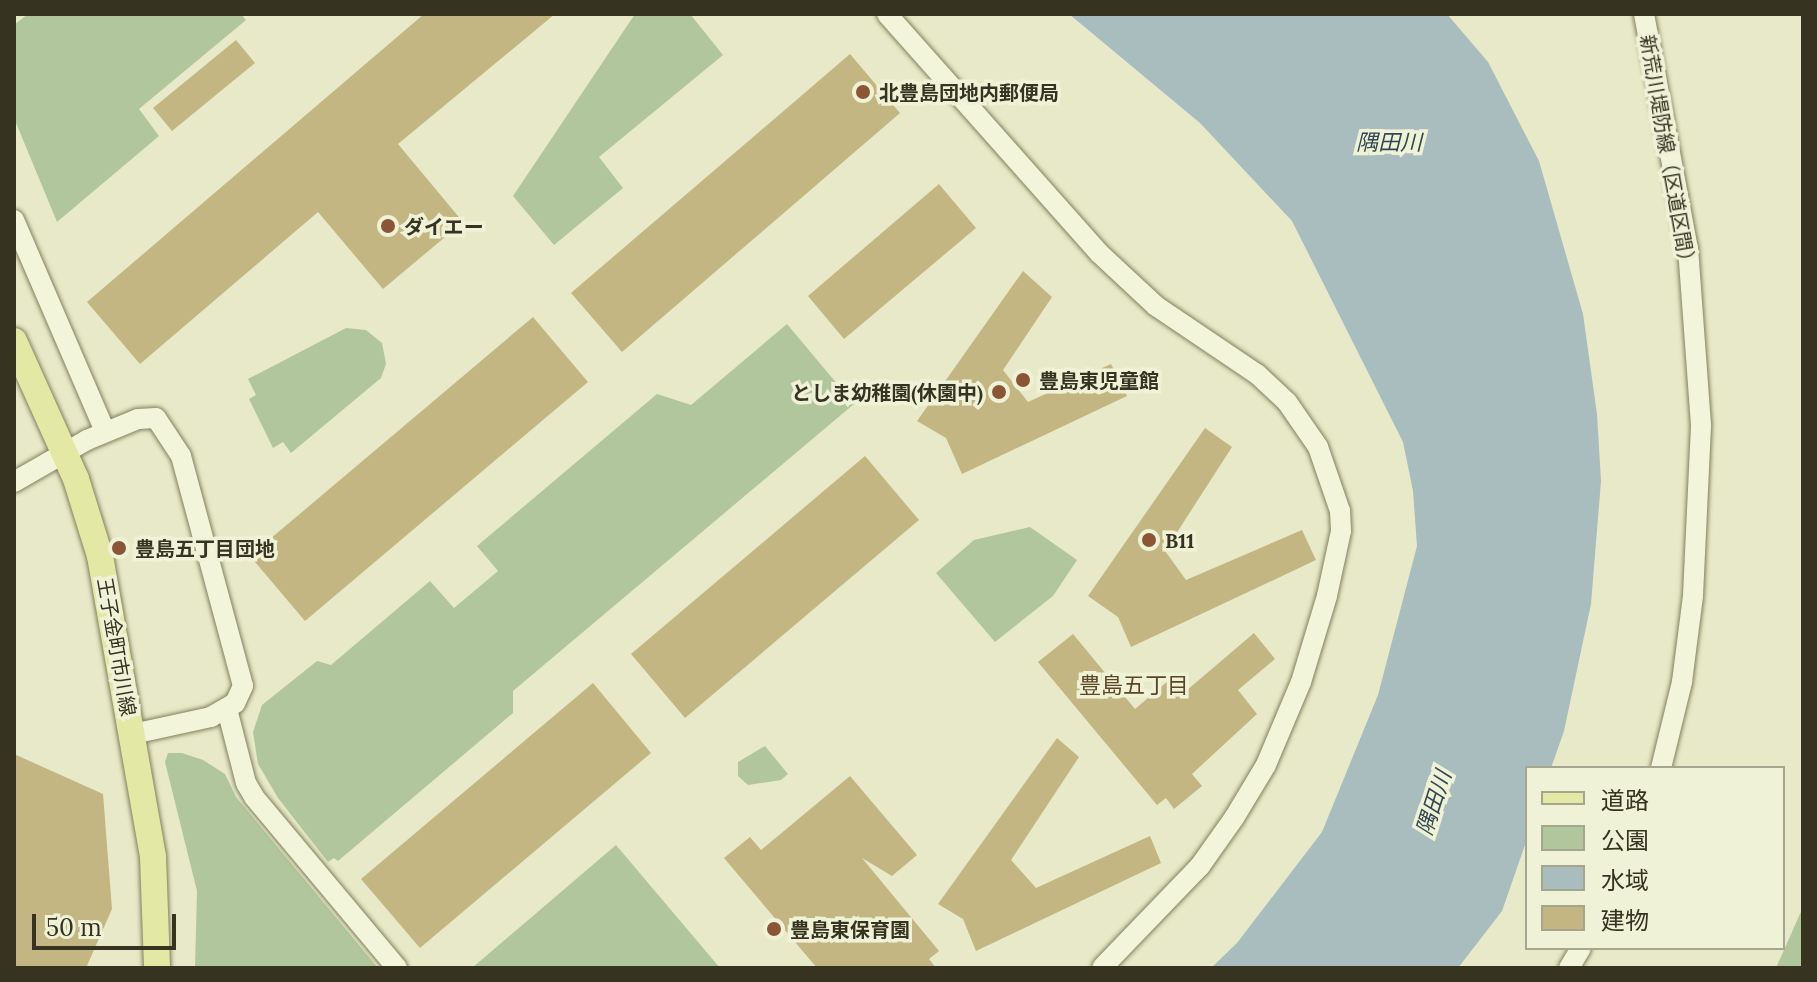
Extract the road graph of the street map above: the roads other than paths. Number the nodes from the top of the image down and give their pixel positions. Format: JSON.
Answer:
{"nodes":[{"id":1,"x":887,"y":14,"type":"edge"},
{"id":2,"x":1644,"y":14,"type":"edge"},
{"id":3,"x":14,"y":220,"type":"edge"},
{"id":4,"x":14,"y":341,"type":"edge"},
{"id":5,"x":105,"y":431,"type":"junction"},
{"id":6,"x":65,"y":453,"type":"junction"},
{"id":7,"x":14,"y":482,"type":"edge"},
{"id":8,"x":227,"y":709,"type":"junction"},
{"id":9,"x":133,"y":734,"type":"junction"},
{"id":10,"x":1661,"y":766,"type":"edge"},
{"id":11,"x":1580,"y":950,"type":"edge"},
{"id":12,"x":157,"y":968,"type":"edge"},
{"id":13,"x":397,"y":968,"type":"edge"},
{"id":14,"x":1102,"y":968,"type":"edge"},
{"id":15,"x":1569,"y":968,"type":"edge"}],
"edges":[{"from":1,"to":14,"type":"street"},
{"from":2,"to":10,"type":"street","name":"新荒川堤防線（区道区間）"},
{"from":3,"to":5,"type":"street"},
{"from":4,"to":6,"type":"main road","name":"王子金町市川線"},
{"from":5,"to":6,"type":"street"},
{"from":5,"to":8,"type":"street"},
{"from":6,"to":7,"type":"street"},
{"from":6,"to":9,"type":"main road","name":"王子金町市川線"},
{"from":8,"to":9,"type":"street"},
{"from":8,"to":13,"type":"street"},
{"from":9,"to":12,"type":"main road","name":"王子金町市川線"},
{"from":11,"to":15,"type":"street"}]}
